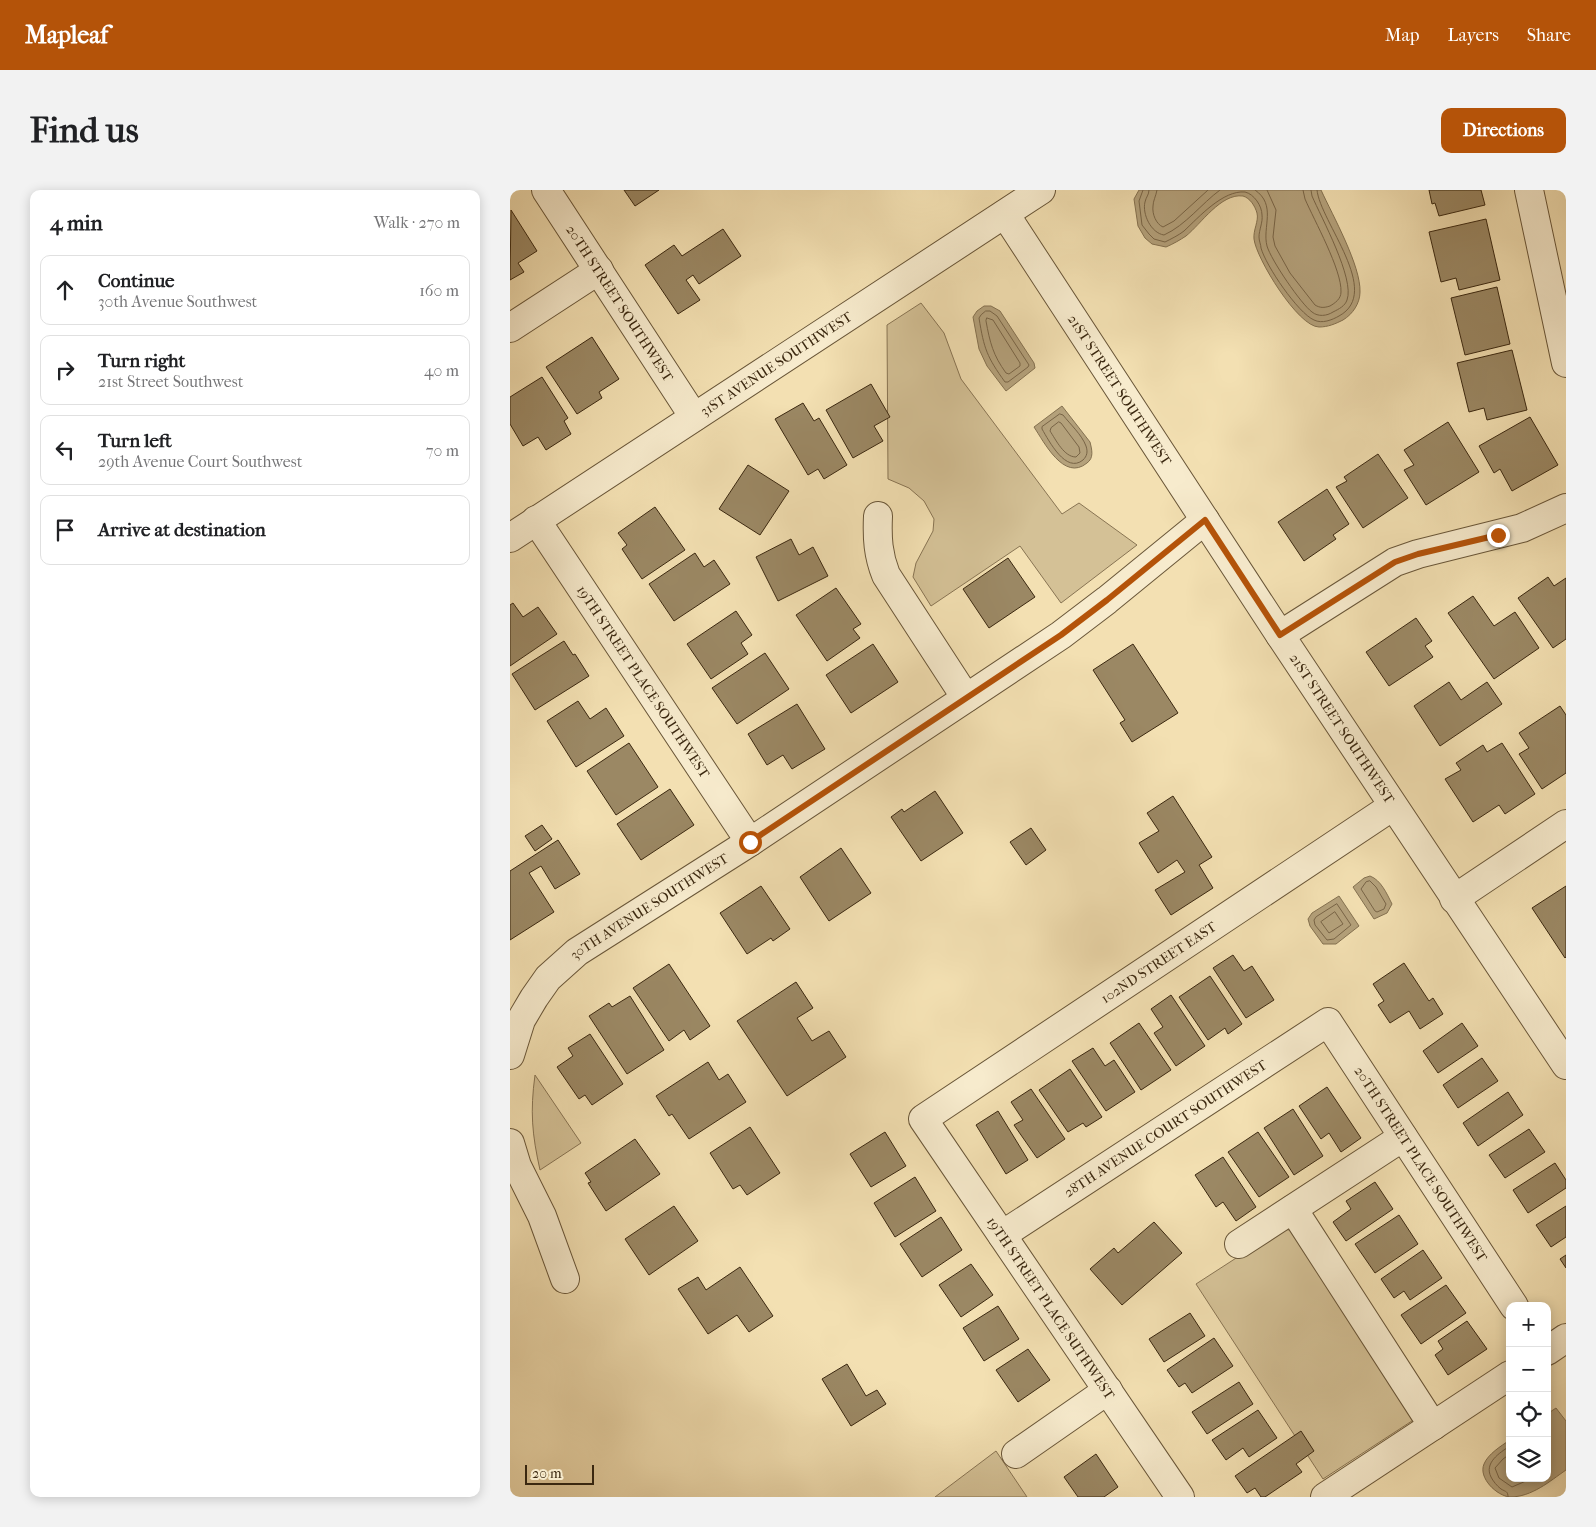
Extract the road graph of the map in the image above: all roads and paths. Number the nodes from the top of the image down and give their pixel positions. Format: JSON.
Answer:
{"nodes":[{"id":1,"x":546,"y":190,"type":"edge"},
{"id":2,"x":1041,"y":190,"type":"edge"},
{"id":3,"x":1529,"y":190,"type":"edge"},
{"id":4,"x":1005,"y":214,"type":"junction"},
{"id":5,"x":599,"y":270,"type":"junction"},
{"id":6,"x":510,"y":328,"type":"edge"},
{"id":7,"x":1566,"y":363,"type":"edge"},
{"id":8,"x":694,"y":416,"type":"junction"},
{"id":9,"x":1566,"y":508,"type":"edge"},
{"id":10,"x":878,"y":516,"type":"dead end"},
{"id":11,"x":536,"y":520,"type":"junction"},
{"id":12,"x":1205,"y":520,"type":"junction"},
{"id":13,"x":510,"y":538,"type":"edge"},
{"id":14,"x":1280,"y":635,"type":"junction"},
{"id":15,"x":966,"y":698,"type":"junction"},
{"id":16,"x":1393,"y":806,"type":"junction"},
{"id":17,"x":1566,"y":824,"type":"edge"},
{"id":18,"x":750,"y":842,"type":"junction"},
{"id":19,"x":1454,"y":899,"type":"junction"},
{"id":20,"x":1328,"y":1022,"type":"joint"},
{"id":21,"x":512,"y":1049,"type":"edge"},
{"id":22,"x":1566,"y":1065,"type":"edge"},
{"id":23,"x":923,"y":1119,"type":"joint"},
{"id":24,"x":1403,"y":1137,"type":"junction"},
{"id":25,"x":510,"y":1143,"type":"edge"},
{"id":26,"x":1293,"y":1209,"type":"junction"},
{"id":27,"x":1002,"y":1235,"type":"junction"},
{"id":28,"x":1239,"y":1244,"type":"dead end"},
{"id":29,"x":565,"y":1279,"type":"dead end"},
{"id":30,"x":1511,"y":1302,"type":"edge"},
{"id":31,"x":1566,"y":1338,"type":"edge"},
{"id":32,"x":1551,"y":1348,"type":"edge"},
{"id":33,"x":1506,"y":1378,"type":"edge"},
{"id":34,"x":1108,"y":1390,"type":"junction"},
{"id":35,"x":1433,"y":1426,"type":"junction"},
{"id":36,"x":1016,"y":1454,"type":"dead end"},
{"id":37,"x":1180,"y":1497,"type":"edge"},
{"id":38,"x":1325,"y":1497,"type":"edge"}],
"edges":[{"from":1,"to":5,"type":"street","name":"20TH STREET SOUTHWEST"},
{"from":2,"to":4,"type":"street","name":"31ST AVENUE SOUTHWEST"},
{"from":3,"to":7,"type":"street"},
{"from":4,"to":8,"type":"street","name":"31ST AVENUE SOUTHWEST"},
{"from":4,"to":12,"type":"street","name":"21ST STREET SOUTHWEST"},
{"from":5,"to":6,"type":"street"},
{"from":5,"to":8,"type":"street","name":"20TH STREET SOUTHWEST"},
{"from":8,"to":11,"type":"street","name":"31ST AVENUE SOUTHWEST"},
{"from":9,"to":14,"type":"street"},
{"from":10,"to":15,"type":"street"},
{"from":11,"to":13,"type":"street","name":"31ST AVENUE SOUTHWEST"},
{"from":11,"to":18,"type":"street","name":"19TH STREET PLACE SOUTHWEST"},
{"from":12,"to":14,"type":"street","name":"21ST STREET SOUTHWEST"},
{"from":12,"to":15,"type":"street","name":"30TH AVENUE SOUTHWEST"},
{"from":14,"to":16,"type":"street","name":"21ST STREET SOUTHWEST"},
{"from":15,"to":18,"type":"street","name":"30TH AVENUE SOUTHWEST"},
{"from":16,"to":19,"type":"street","name":"21ST STREET SOUTHWEST"},
{"from":16,"to":23,"type":"street","name":"102ND STREET EAST"},
{"from":17,"to":19,"type":"street"},
{"from":18,"to":21,"type":"street","name":"30TH AVENUE SOUTHWEST"},
{"from":19,"to":22,"type":"street","name":"21ST STREET SOUTHWEST"},
{"from":20,"to":24,"type":"street","name":"20TH STREET PLACE SOUTHWEST"},
{"from":20,"to":27,"type":"street","name":"28TH AVENUE COURT SOUTHWEST"},
{"from":23,"to":27,"type":"street","name":"19TH STREET PLACE SUTHWEST"},
{"from":24,"to":26,"type":"street"},
{"from":24,"to":30,"type":"street","name":"20TH STREET PLACE SOUTHWEST"},
{"from":25,"to":29,"type":"street"},
{"from":26,"to":28,"type":"street"},
{"from":26,"to":35,"type":"street"},
{"from":27,"to":34,"type":"street","name":"19TH STREET PLACE SUTHWEST"},
{"from":31,"to":32,"type":"street"},
{"from":33,"to":35,"type":"street"},
{"from":34,"to":36,"type":"street"},
{"from":34,"to":37,"type":"street","name":"19TH STREET PLACE SUTHWEST"},
{"from":35,"to":38,"type":"street"}]}
